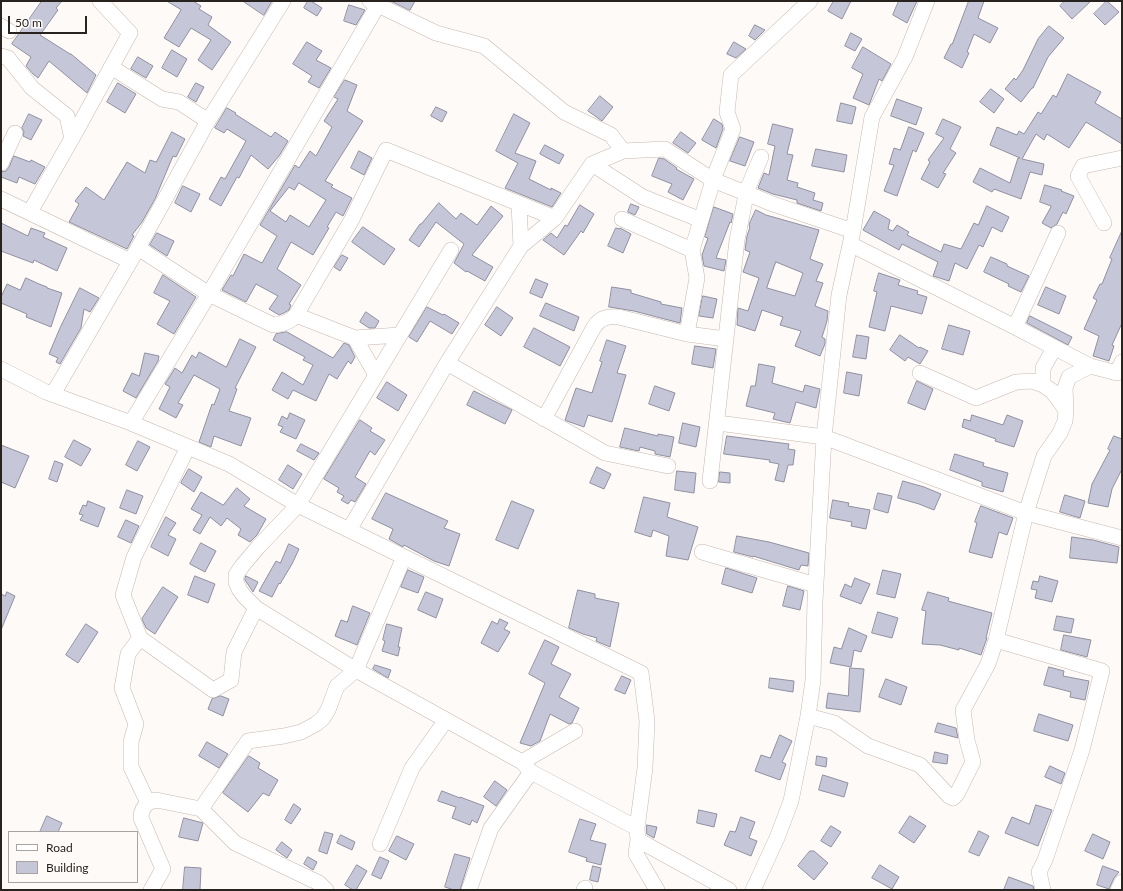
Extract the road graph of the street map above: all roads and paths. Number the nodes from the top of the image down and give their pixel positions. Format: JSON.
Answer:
{"nodes":[{"id":1,"x":100,"y":1,"type":"edge"},
{"id":2,"x":283,"y":1,"type":"edge"},
{"id":3,"x":810,"y":1,"type":"edge"},
{"id":4,"x":927,"y":1,"type":"edge"},
{"id":5,"x":374,"y":3,"type":"edge"},
{"id":6,"x":1,"y":56,"type":"edge"},
{"id":7,"x":112,"y":67,"type":"junction"},
{"id":8,"x":208,"y":121,"type":"junction"},
{"id":9,"x":15,"y":133,"type":"dead end"},
{"id":10,"x":72,"y":139,"type":"junction"},
{"id":11,"x":623,"y":151,"type":"junction"},
{"id":12,"x":761,"y":157,"type":"dead end"},
{"id":13,"x":1122,"y":158,"type":"edge"},
{"id":14,"x":1,"y":163,"type":"edge"},
{"id":15,"x":592,"y":164,"type":"junction"},
{"id":16,"x":713,"y":180,"type":"junction"},
{"id":17,"x":746,"y":193,"type":"junction"},
{"id":18,"x":1,"y":199,"type":"edge"},
{"id":19,"x":519,"y":204,"type":"junction"},
{"id":20,"x":30,"y":212,"type":"junction"},
{"id":21,"x":555,"y":218,"type":"junction"},
{"id":22,"x":622,"y":219,"type":"dead end"},
{"id":23,"x":701,"y":220,"type":"junction"},
{"id":24,"x":1104,"y":223,"type":"dead end"},
{"id":25,"x":1058,"y":233,"type":"dead end"},
{"id":26,"x":852,"y":238,"type":"junction"},
{"id":27,"x":521,"y":246,"type":"junction"},
{"id":28,"x":138,"y":248,"type":"junction"},
{"id":29,"x":451,"y":250,"type":"dead end"},
{"id":30,"x":692,"y":250,"type":"junction"},
{"id":31,"x":130,"y":261,"type":"junction"},
{"id":32,"x":210,"y":294,"type":"junction"},
{"id":33,"x":296,"y":315,"type":"junction"},
{"id":34,"x":1015,"y":327,"type":"junction"},
{"id":35,"x":687,"y":334,"type":"junction"},
{"id":36,"x":400,"y":335,"type":"junction"},
{"id":37,"x":355,"y":338,"type":"junction"},
{"id":38,"x":726,"y":339,"type":"junction"},
{"id":39,"x":1050,"y":345,"type":"junction"},
{"id":40,"x":447,"y":363,"type":"junction"},
{"id":41,"x":1090,"y":366,"type":"junction"},
{"id":42,"x":1120,"y":370,"type":"edge"},
{"id":43,"x":3,"y":371,"type":"edge"},
{"id":44,"x":920,"y":373,"type":"dead end"},
{"id":45,"x":376,"y":375,"type":"junction"},
{"id":46,"x":1043,"y":385,"type":"junction"},
{"id":47,"x":53,"y":394,"type":"junction"},
{"id":48,"x":1066,"y":411,"type":"junction"},
{"id":49,"x":544,"y":419,"type":"junction"},
{"id":50,"x":718,"y":422,"type":"junction"},
{"id":51,"x":131,"y":423,"type":"junction"},
{"id":52,"x":824,"y":437,"type":"junction"},
{"id":53,"x":188,"y":447,"type":"junction"},
{"id":54,"x":668,"y":466,"type":"dead end"},
{"id":55,"x":710,"y":481,"type":"dead end"},
{"id":56,"x":298,"y":505,"type":"junction"},
{"id":57,"x":1026,"y":513,"type":"junction"},
{"id":58,"x":349,"y":530,"type":"junction"},
{"id":59,"x":1122,"y":538,"type":"edge"},
{"id":60,"x":702,"y":552,"type":"dead end"},
{"id":61,"x":404,"y":557,"type":"junction"},
{"id":62,"x":816,"y":586,"type":"junction"},
{"id":63,"x":256,"y":608,"type":"junction"},
{"id":64,"x":140,"y":638,"type":"junction"},
{"id":65,"x":996,"y":640,"type":"junction"},
{"id":66,"x":356,"y":670,"type":"junction"},
{"id":67,"x":808,"y":716,"type":"junction"},
{"id":68,"x":446,"y":720,"type":"junction"},
{"id":69,"x":575,"y":731,"type":"dead end"},
{"id":70,"x":526,"y":767,"type":"junction"},
{"id":71,"x":148,"y":803,"type":"junction"},
{"id":72,"x":201,"y":809,"type":"junction"},
{"id":73,"x":637,"y":834,"type":"junction"},
{"id":74,"x":380,"y":844,"type":"dead end"},
{"id":75,"x":1122,"y":882,"type":"edge"},
{"id":76,"x":151,"y":890,"type":"edge"},
{"id":77,"x":326,"y":890,"type":"edge"},
{"id":78,"x":469,"y":890,"type":"edge"},
{"id":79,"x":657,"y":890,"type":"edge"},
{"id":80,"x":729,"y":890,"type":"edge"},
{"id":81,"x":753,"y":890,"type":"edge"},
{"id":82,"x":1043,"y":890,"type":"edge"},
{"id":83,"x":1118,"y":890,"type":"edge"}],
"edges":[{"from":1,"to":7,"type":"street"},
{"from":2,"to":8,"type":"street"},
{"from":3,"to":16,"type":"street"},
{"from":4,"to":26,"type":"street"},
{"from":5,"to":11,"type":"street"},
{"from":5,"to":32,"type":"street"},
{"from":6,"to":10,"type":"street"},
{"from":7,"to":8,"type":"street"},
{"from":7,"to":10,"type":"street"},
{"from":8,"to":28,"type":"street"},
{"from":9,"to":14,"type":"street"},
{"from":10,"to":20,"type":"street"},
{"from":11,"to":15,"type":"street"},
{"from":11,"to":16,"type":"street"},
{"from":12,"to":17,"type":"street"},
{"from":13,"to":24,"type":"street"},
{"from":15,"to":21,"type":"street"},
{"from":15,"to":23,"type":"street"},
{"from":16,"to":17,"type":"street"},
{"from":16,"to":23,"type":"street"},
{"from":17,"to":26,"type":"street"},
{"from":17,"to":38,"type":"street"},
{"from":18,"to":20,"type":"street"},
{"from":19,"to":21,"type":"street"},
{"from":19,"to":27,"type":"street"},
{"from":19,"to":33,"type":"street"},
{"from":20,"to":31,"type":"street"},
{"from":21,"to":27,"type":"street"},
{"from":22,"to":30,"type":"street"},
{"from":23,"to":30,"type":"street"},
{"from":25,"to":34,"type":"street"},
{"from":26,"to":34,"type":"street"},
{"from":26,"to":52,"type":"street"},
{"from":27,"to":40,"type":"street"},
{"from":28,"to":31,"type":"street"},
{"from":28,"to":32,"type":"street"},
{"from":29,"to":36,"type":"street"},
{"from":30,"to":35,"type":"street"},
{"from":31,"to":47,"type":"street"},
{"from":32,"to":33,"type":"street"},
{"from":32,"to":51,"type":"street"},
{"from":33,"to":37,"type":"street"},
{"from":34,"to":39,"type":"street"},
{"from":35,"to":38,"type":"street"},
{"from":35,"to":49,"type":"street"},
{"from":36,"to":37,"type":"street"},
{"from":36,"to":45,"type":"street"},
{"from":37,"to":45,"type":"street"},
{"from":38,"to":50,"type":"street"},
{"from":39,"to":41,"type":"street"},
{"from":39,"to":46,"type":"street"},
{"from":40,"to":49,"type":"street"},
{"from":40,"to":58,"type":"street"},
{"from":41,"to":42,"type":"street"},
{"from":41,"to":48,"type":"street"},
{"from":43,"to":47,"type":"street"},
{"from":44,"to":46,"type":"street"},
{"from":45,"to":56,"type":"street"},
{"from":46,"to":48,"type":"street"},
{"from":47,"to":51,"type":"street"},
{"from":48,"to":57,"type":"street"},
{"from":49,"to":54,"type":"street"},
{"from":50,"to":52,"type":"street"},
{"from":50,"to":55,"type":"street"},
{"from":51,"to":53,"type":"street"},
{"from":52,"to":57,"type":"street"},
{"from":52,"to":62,"type":"street"},
{"from":53,"to":56,"type":"street"},
{"from":53,"to":64,"type":"street"},
{"from":56,"to":58,"type":"street"},
{"from":56,"to":63,"type":"street"},
{"from":57,"to":59,"type":"street"},
{"from":57,"to":65,"type":"street"},
{"from":58,"to":61,"type":"street"},
{"from":60,"to":62,"type":"street"},
{"from":61,"to":66,"type":"street"},
{"from":61,"to":73,"type":"street"},
{"from":62,"to":67,"type":"street"},
{"from":63,"to":64,"type":"street"},
{"from":63,"to":66,"type":"street"},
{"from":64,"to":71,"type":"street"},
{"from":65,"to":67,"type":"street"},
{"from":65,"to":82,"type":"street"},
{"from":66,"to":68,"type":"street"},
{"from":66,"to":72,"type":"street"},
{"from":67,"to":81,"type":"street"},
{"from":68,"to":70,"type":"street"},
{"from":68,"to":74,"type":"street"},
{"from":69,"to":70,"type":"street"},
{"from":70,"to":73,"type":"street"},
{"from":70,"to":78,"type":"street"},
{"from":71,"to":72,"type":"street"},
{"from":71,"to":76,"type":"street"},
{"from":72,"to":77,"type":"street"},
{"from":73,"to":79,"type":"street"},
{"from":73,"to":80,"type":"street"},
{"from":75,"to":83,"type":"street"}]}
